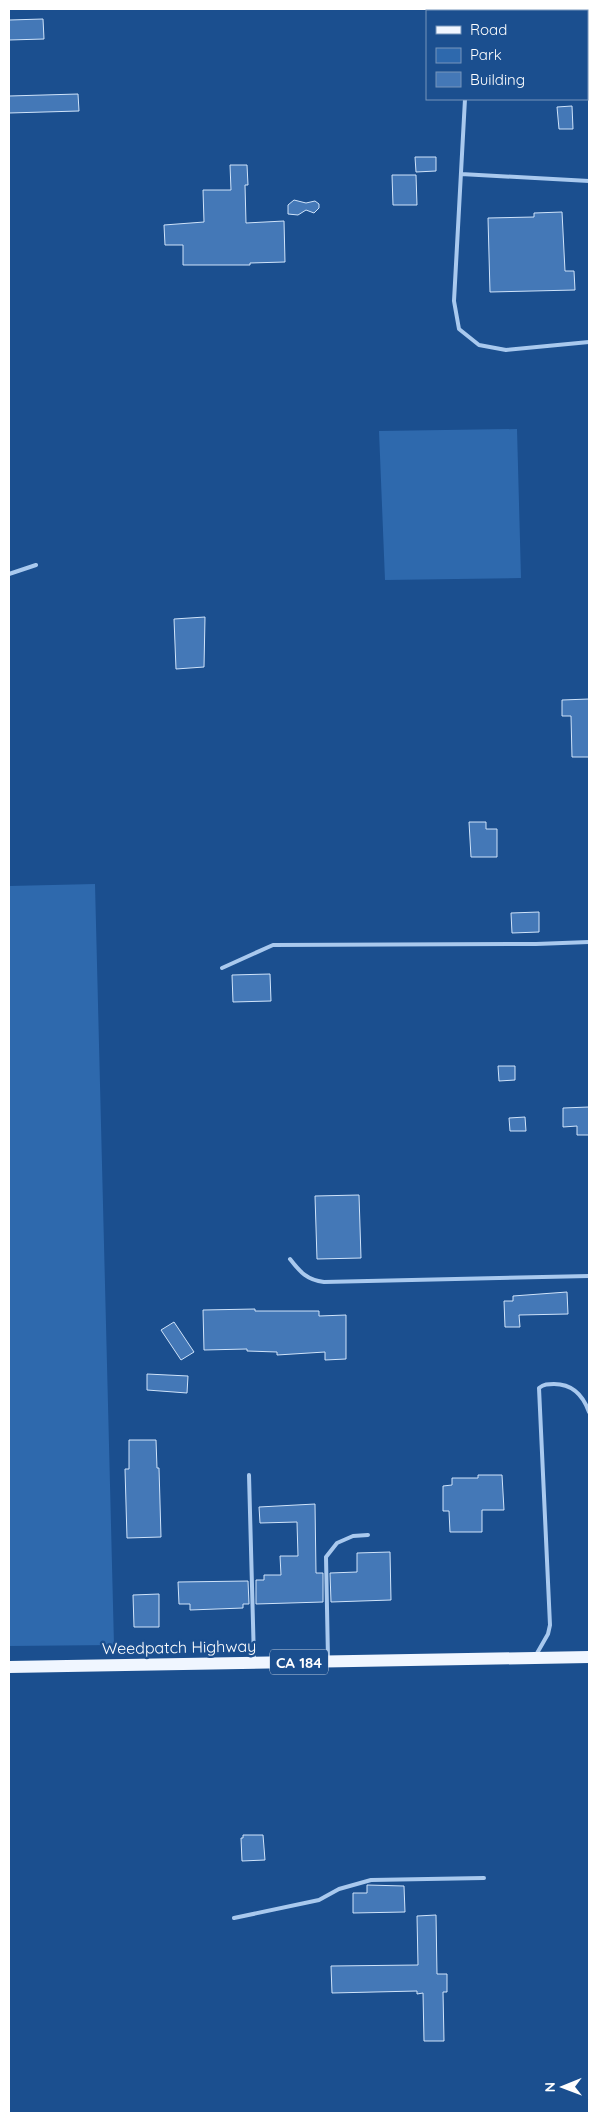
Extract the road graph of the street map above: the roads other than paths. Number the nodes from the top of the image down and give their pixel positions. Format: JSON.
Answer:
{"nodes":[{"id":1,"x":465,"y":100,"type":"edge"},
{"id":2,"x":460,"y":174,"type":"junction"},
{"id":3,"x":589,"y":181,"type":"edge"},
{"id":4,"x":589,"y":342,"type":"edge"},
{"id":5,"x":36,"y":565,"type":"dead end"},
{"id":6,"x":9,"y":574,"type":"edge"},
{"id":7,"x":589,"y":942,"type":"edge"},
{"id":8,"x":222,"y":968,"type":"dead end"},
{"id":9,"x":290,"y":1259,"type":"dead end"},
{"id":10,"x":589,"y":1276,"type":"edge"},
{"id":11,"x":589,"y":1412,"type":"edge"},
{"id":12,"x":249,"y":1474,"type":"dead end"},
{"id":13,"x":368,"y":1535,"type":"dead end"},
{"id":14,"x":589,"y":1657,"type":"edge"},
{"id":15,"x":532,"y":1658,"type":"junction"},
{"id":16,"x":328,"y":1661,"type":"junction"},
{"id":17,"x":254,"y":1662,"type":"junction"},
{"id":18,"x":9,"y":1666,"type":"edge"},
{"id":19,"x":484,"y":1878,"type":"dead end"},
{"id":20,"x":234,"y":1918,"type":"dead end"}],
"edges":[{"from":1,"to":2,"type":"lane"},
{"from":2,"to":3,"type":"lane"},
{"from":2,"to":4,"type":"lane"},
{"from":5,"to":6,"type":"lane"},
{"from":7,"to":8,"type":"lane"},
{"from":9,"to":10,"type":"lane"},
{"from":11,"to":15,"type":"lane"},
{"from":12,"to":17,"type":"lane"},
{"from":13,"to":16,"type":"lane"},
{"from":14,"to":15,"type":"main road","name":"Weedpatch Highway","number":"CA 184"},
{"from":15,"to":16,"type":"main road","name":"Weedpatch Highway","number":"CA 184"},
{"from":16,"to":17,"type":"main road","name":"Weedpatch Highway","number":"CA 184"},
{"from":17,"to":18,"type":"main road","name":"Weedpatch Highway","number":"CA 184"},
{"from":19,"to":20,"type":"lane"}]}
